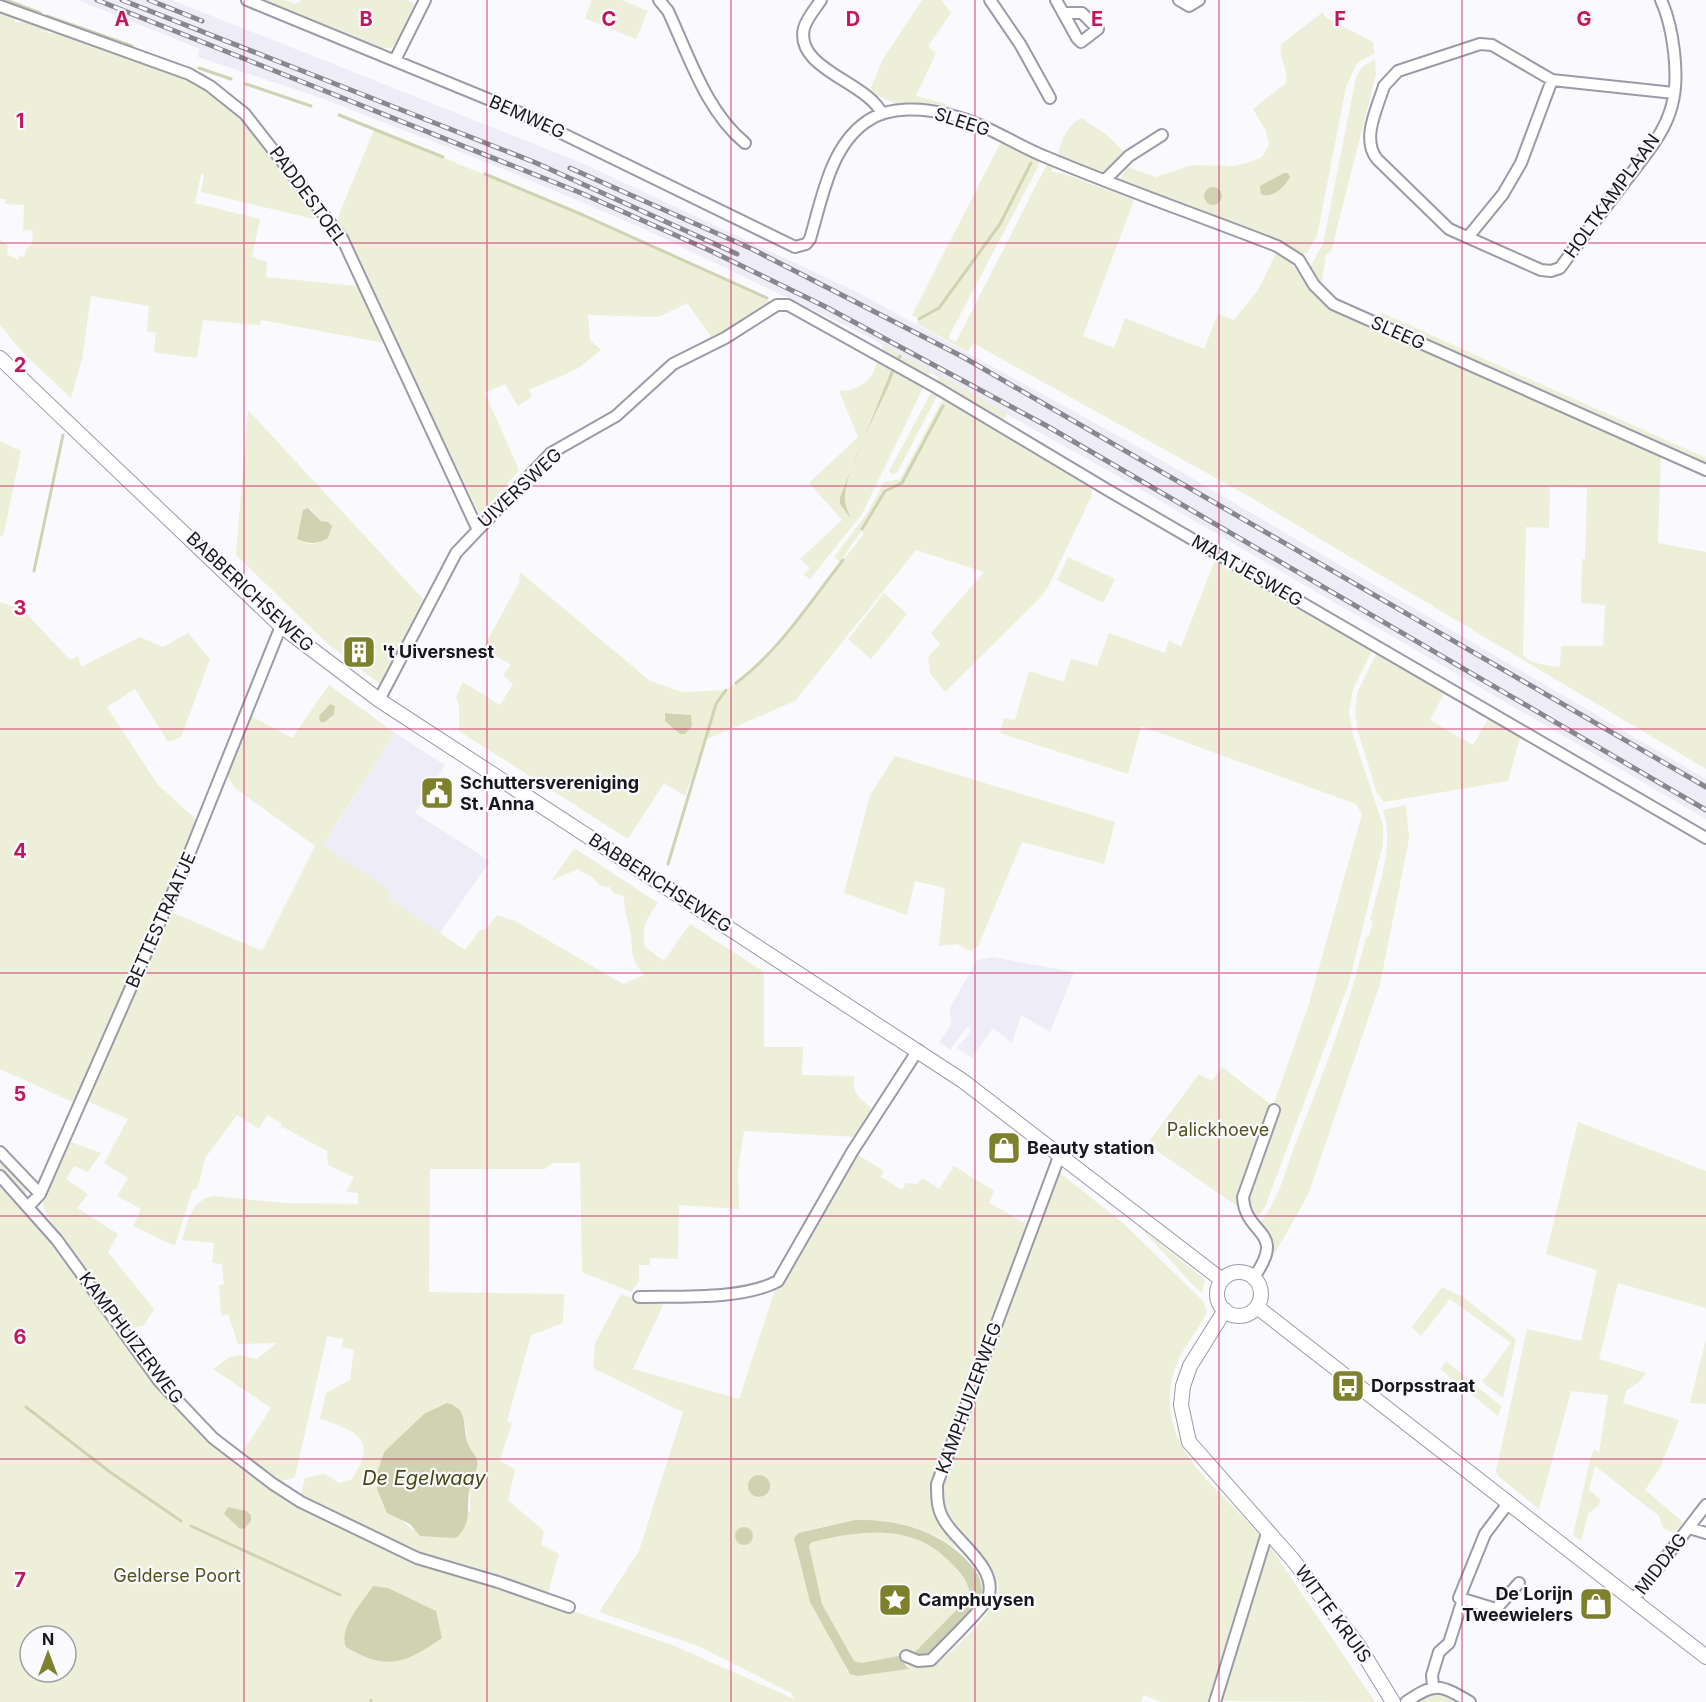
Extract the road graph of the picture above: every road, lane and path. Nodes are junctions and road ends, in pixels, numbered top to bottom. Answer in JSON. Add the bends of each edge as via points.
{"nodes":[{"id":1,"x":247,"y":0,"type":"edge"},
{"id":2,"x":425,"y":0,"type":"edge"},
{"id":3,"x":659,"y":0,"type":"edge"},
{"id":4,"x":821,"y":0,"type":"edge"},
{"id":5,"x":990,"y":0,"type":"edge"},
{"id":6,"x":1056,"y":0,"type":"edge"},
{"id":7,"x":1179,"y":0,"type":"edge"},
{"id":8,"x":1199,"y":0,"type":"edge"},
{"id":9,"x":1661,"y":0,"type":"edge"},
{"id":10,"x":0,"y":6,"type":"edge"},
{"id":11,"x":1063,"y":13,"type":"dead end"},
{"id":12,"x":395,"y":60,"type":"junction"},
{"id":13,"x":1552,"y":80,"type":"junction"},
{"id":14,"x":1674,"y":93,"type":"junction"},
{"id":15,"x":1050,"y":98,"type":"dead end"},
{"id":16,"x":882,"y":114,"type":"junction"},
{"id":17,"x":1162,"y":135,"type":"dead end"},
{"id":18,"x":745,"y":142,"type":"dead end"},
{"id":19,"x":1106,"y":179,"type":"junction"},
{"id":20,"x":1468,"y":237,"type":"junction"},
{"id":21,"x":801,"y":247,"type":"joint"},
{"id":22,"x":788,"y":305,"type":"joint"},
{"id":23,"x":0,"y":358,"type":"edge"},
{"id":24,"x":1706,"y":470,"type":"edge"},
{"id":25,"x":477,"y":528,"type":"junction"},
{"id":26,"x":281,"y":626,"type":"junction"},
{"id":27,"x":379,"y":700,"type":"junction"},
{"id":28,"x":1706,"y":838,"type":"edge"},
{"id":29,"x":918,"y":1050,"type":"junction"},
{"id":30,"x":1274,"y":1110,"type":"dead end"},
{"id":31,"x":0,"y":1152,"type":"edge"},
{"id":32,"x":1060,"y":1154,"type":"junction"},
{"id":33,"x":0,"y":1176,"type":"edge"},
{"id":34,"x":40,"y":1194,"type":"junction"},
{"id":35,"x":28,"y":1207,"type":"junction"},
{"id":36,"x":1254,"y":1277,"type":"junction"},
{"id":37,"x":1222,"y":1280,"type":"junction"},
{"id":38,"x":639,"y":1297,"type":"dead end"},
{"id":39,"x":1257,"y":1307,"type":"junction"},
{"id":40,"x":1225,"y":1310,"type":"junction"},
{"id":41,"x":1509,"y":1502,"type":"junction"},
{"id":42,"x":1706,"y":1505,"type":"edge"},
{"id":43,"x":1689,"y":1528,"type":"junction"},
{"id":44,"x":1268,"y":1530,"type":"junction"},
{"id":45,"x":1706,"y":1533,"type":"edge"},
{"id":46,"x":1519,"y":1583,"type":"dead end"},
{"id":47,"x":1463,"y":1599,"type":"junction"},
{"id":48,"x":1633,"y":1600,"type":"junction"},
{"id":49,"x":568,"y":1607,"type":"dead end"},
{"id":50,"x":906,"y":1656,"type":"dead end"},
{"id":51,"x":1706,"y":1657,"type":"edge"},
{"id":52,"x":1433,"y":1686,"type":"junction"},
{"id":53,"x":1215,"y":1702,"type":"edge"},
{"id":54,"x":1393,"y":1702,"type":"edge"},
{"id":55,"x":1406,"y":1702,"type":"edge"},
{"id":56,"x":1470,"y":1702,"type":"edge"}],
"edges":[{"from":1,"to":12,"type":"street","name":"BEMWEG"},
{"from":2,"to":12,"type":"street"},
{"from":3,"to":18,"type":"street","via":[[668,11],[716,112],[729,130]]},
{"from":4,"to":16,"type":"street","via":[[804,27],[807,50],[823,67],[873,99]]},
{"from":5,"to":15,"type":"street"},
{"from":6,"to":11,"type":"street"},
{"from":7,"to":8,"type":"street","via":[[1189,6]]},
{"from":9,"to":14,"type":"street","via":[[1669,16]]},
{"from":10,"to":25,"type":"street","name":"PADDESTOEL","via":[[189,74],[244,114],[342,238]]},
{"from":12,"to":21,"type":"street","name":"BEMWEG","via":[[512,109]]},
{"from":13,"to":14,"type":"street","name":"HOLTKAMPLAAN"},
{"from":13,"to":20,"type":"street","via":[[1521,163],[1503,194]]},
{"from":13,"to":20,"type":"street","name":"HOLTKAMPLAAN","via":[[1492,45],[1480,44],[1398,71],[1384,86],[1371,131],[1372,152],[1449,229]]},
{"from":14,"to":20,"type":"street","name":"HOLTKAMPLAAN","via":[[1666,121],[1650,148],[1560,268],[1541,270]]},
{"from":16,"to":19,"type":"street","name":"SLEEG","via":[[901,110],[949,114]]},
{"from":16,"to":21,"type":"street","name":"SLEEG","via":[[867,121],[844,146],[834,163],[810,239]]},
{"from":17,"to":19,"type":"street","via":[[1129,156]]},
{"from":19,"to":24,"type":"street","name":"SLEEG","via":[[1277,246],[1299,260],[1314,285],[1333,304]]},
{"from":22,"to":25,"type":"street","name":"UIVERSWEG","via":[[777,305],[725,338],[673,364],[616,416],[551,453]]},
{"from":22,"to":28,"type":"street","name":"MAATJESWEG","via":[[924,380]]},
{"from":23,"to":26,"type":"main road","name":"BABBERICHSEWEG"},
{"from":25,"to":27,"type":"street","name":"UIVERSWEG","via":[[456,552]]},
{"from":26,"to":27,"type":"main road","name":"BABBERICHSEWEG"},
{"from":26,"to":34,"type":"street","name":"BETTESTRAATJE","via":[[184,867]]},
{"from":27,"to":29,"type":"main road","name":"BABBERICHSEWEG"},
{"from":29,"to":32,"type":"main road","name":"BABBERICHSEWEG"},
{"from":29,"to":38,"type":"street","via":[[852,1152],[778,1281],[734,1292]]},
{"from":30,"to":36,"type":"street","via":[[1243,1197],[1244,1208],[1268,1248],[1265,1262]]},
{"from":31,"to":34,"type":"street"},
{"from":32,"to":37,"type":"main road","name":"BABBERICHSEWEG"},
{"from":32,"to":50,"type":"street","name":"KAMPHUIZERWEG","via":[[937,1484],[937,1502],[944,1521],[981,1566],[989,1582],[988,1599],[931,1660],[918,1662]]},
{"from":33,"to":35,"type":"street","name":"KAMPHUIZERWEG"},
{"from":34,"to":35,"type":"street","name":"BETTESTRAATJE"},
{"from":35,"to":49,"type":"street","name":"KAMPHUIZERWEG","via":[[57,1240],[159,1381],[213,1438],[273,1484],[301,1502],[417,1558]]},
{"from":36,"to":37,"type":"main road","via":[[1238,1272]]},
{"from":36,"to":39,"type":"main road","via":[[1261,1291]]},
{"from":37,"to":40,"type":"main road","via":[[1218,1296]]},
{"from":39,"to":40,"type":"main road","via":[[1242,1315]]},
{"from":39,"to":41,"type":"main road"},
{"from":40,"to":44,"type":"main road","name":"WITTE KRUIS","via":[[1190,1366],[1181,1405],[1184,1425],[1198,1456]]},
{"from":41,"to":47,"type":"street","via":[[1485,1534],[1459,1598]]},
{"from":41,"to":48,"type":"main road"},
{"from":42,"to":43,"type":"street","name":"MIDDAG"},
{"from":43,"to":45,"type":"street","name":"MIDDAG"},
{"from":43,"to":48,"type":"street","name":"MIDDAG"},
{"from":44,"to":53,"type":"street"},
{"from":44,"to":54,"type":"main road","name":"WITTE KRUIS","via":[[1358,1645]]},
{"from":46,"to":47,"type":"street","via":[[1496,1609]]},
{"from":47,"to":52,"type":"street","via":[[1449,1643],[1439,1652]]},
{"from":48,"to":51,"type":"main road"},
{"from":52,"to":55,"type":"street"},
{"from":52,"to":56,"type":"street","via":[[1444,1687]]}]}
